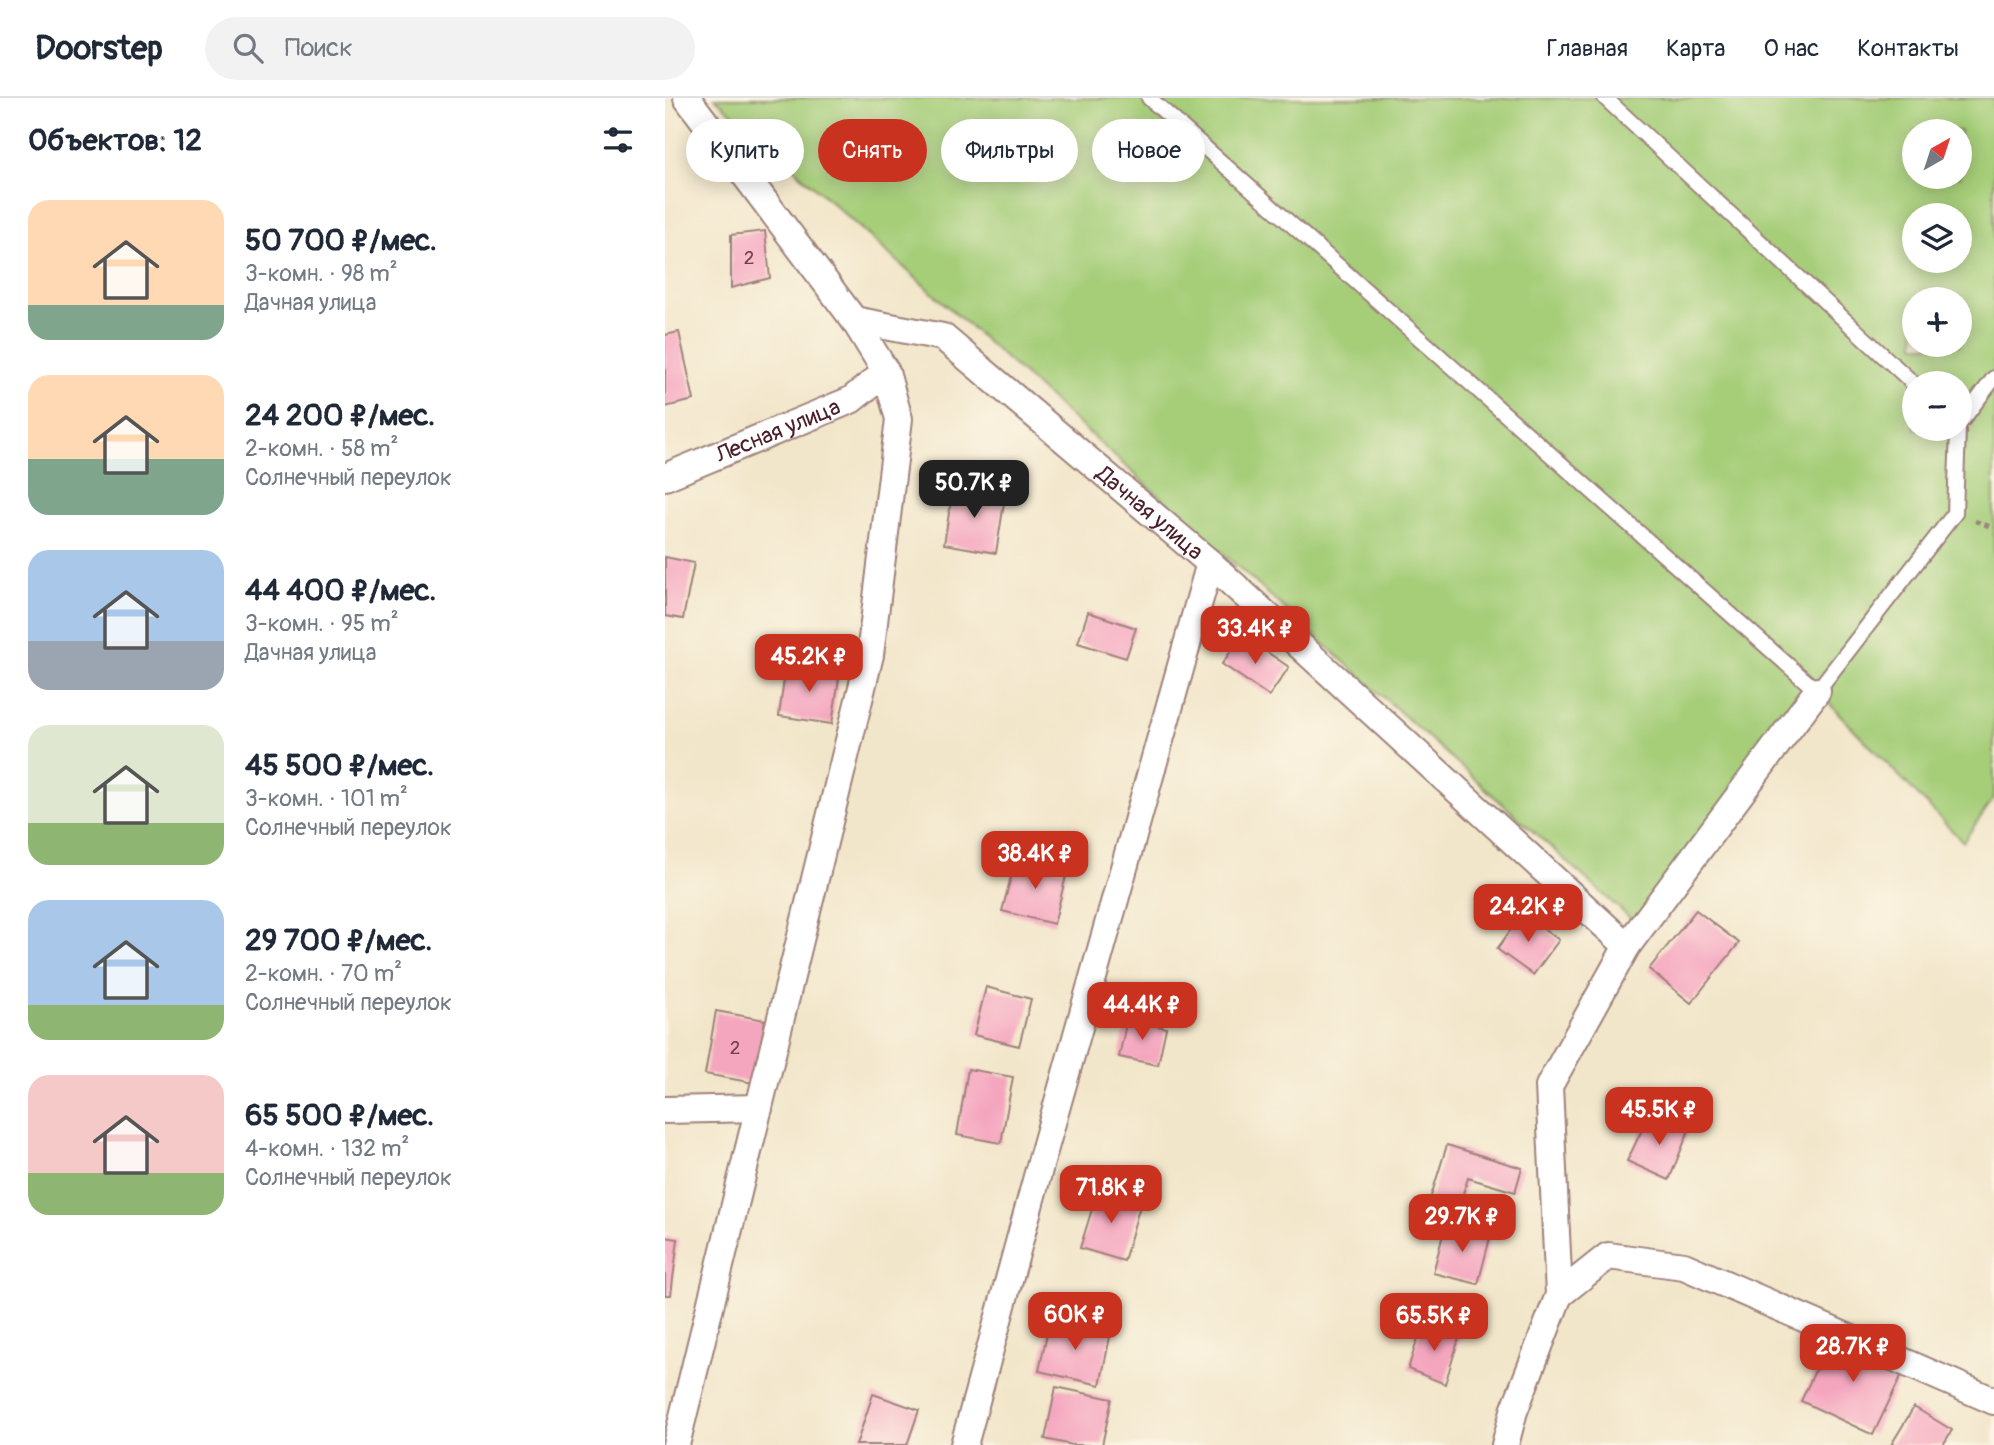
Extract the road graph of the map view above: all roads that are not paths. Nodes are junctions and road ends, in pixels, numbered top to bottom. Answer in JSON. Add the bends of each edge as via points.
{"nodes":[{"id":1,"x":687,"y":98,"type":"edge"},
{"id":2,"x":1149,"y":98,"type":"edge"},
{"id":3,"x":1605,"y":98,"type":"edge"},
{"id":4,"x":854,"y":320,"type":"junction"},
{"id":5,"x":886,"y":372,"type":"junction"},
{"id":6,"x":1902,"y":373,"type":"edge"},
{"id":7,"x":1994,"y":377,"type":"edge"},
{"id":8,"x":1972,"y":407,"type":"edge"},
{"id":9,"x":1958,"y":441,"type":"edge"},
{"id":10,"x":665,"y":477,"type":"edge"},
{"id":11,"x":1210,"y":563,"type":"junction"},
{"id":12,"x":1817,"y":691,"type":"junction"},
{"id":13,"x":1634,"y":937,"type":"junction"},
{"id":14,"x":759,"y":1108,"type":"junction"},
{"id":15,"x":665,"y":1110,"type":"edge"},
{"id":16,"x":1559,"y":1295,"type":"junction"},
{"id":17,"x":1994,"y":1401,"type":"edge"},
{"id":18,"x":676,"y":1445,"type":"edge"},
{"id":19,"x":964,"y":1445,"type":"edge"},
{"id":20,"x":1505,"y":1445,"type":"edge"}],
"edges":[{"from":1,"to":4,"type":"street"},
{"from":2,"to":12,"type":"lane"},
{"from":3,"to":6,"type":"lane"},
{"from":4,"to":5,"type":"street"},
{"from":4,"to":11,"type":"street","name":"Дачная улица","via":[[943,337]]},
{"from":5,"to":10,"type":"street","name":"Лесная улица","via":[[851,400]]},
{"from":5,"to":14,"type":"street","via":[[899,419],[870,655]]},
{"from":7,"to":8,"type":"lane"},
{"from":9,"to":12,"type":"lane","via":[[1955,513]]},
{"from":11,"to":13,"type":"street"},
{"from":11,"to":19,"type":"street","name":"Дачная улица"},
{"from":12,"to":13,"type":"street"},
{"from":13,"to":16,"type":"street","via":[[1549,1086]]},
{"from":14,"to":15,"type":"street"},
{"from":14,"to":18,"type":"street"},
{"from":16,"to":17,"type":"street","via":[[1608,1256],[1684,1266]]},
{"from":16,"to":20,"type":"street"}]}
